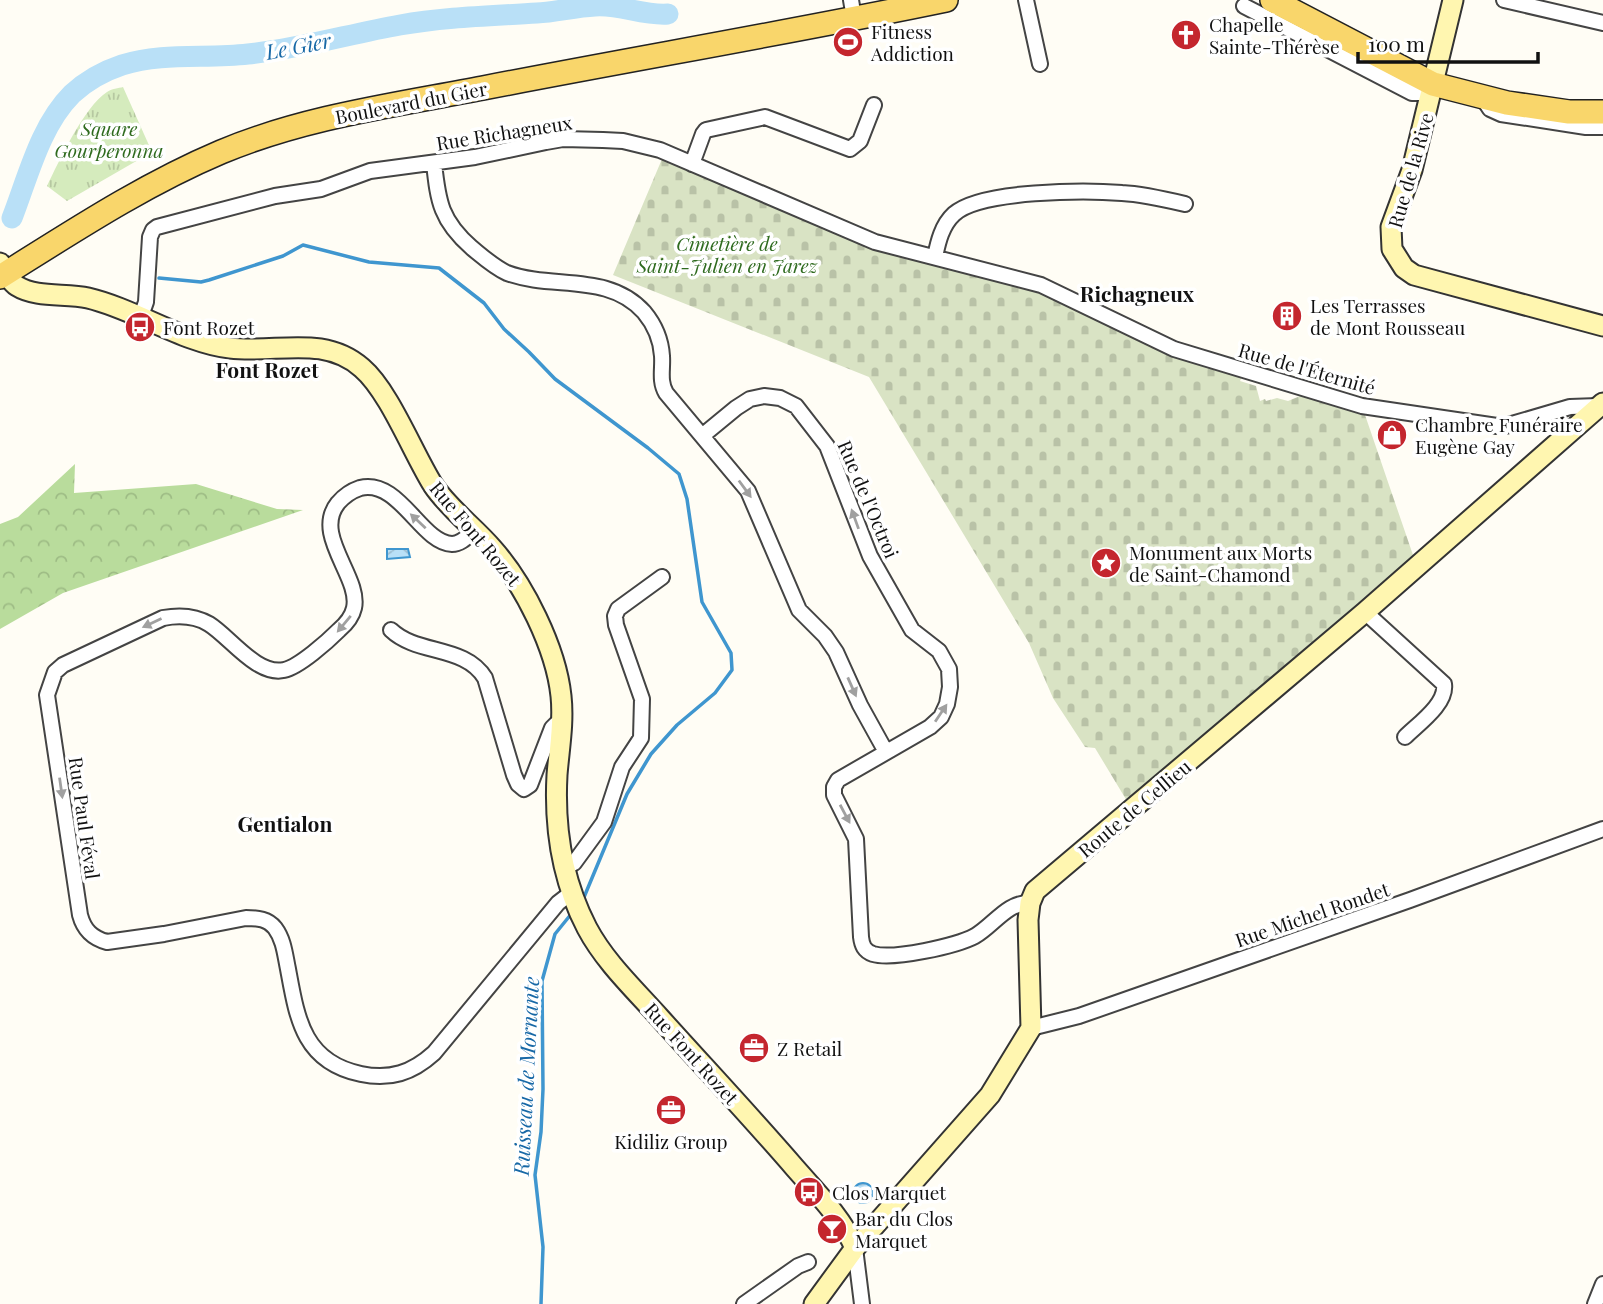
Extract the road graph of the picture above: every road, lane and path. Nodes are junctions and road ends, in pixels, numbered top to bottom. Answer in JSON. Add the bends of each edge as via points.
{"nodes":[{"id":1,"x":880,"y":0,"type":"edge"},
{"id":2,"x":946,"y":0,"type":"edge"},
{"id":3,"x":1026,"y":0,"type":"edge"},
{"id":4,"x":1272,"y":0,"type":"edge"},
{"id":5,"x":1299,"y":0,"type":"edge"},
{"id":6,"x":1453,"y":0,"type":"edge"},
{"id":7,"x":1504,"y":0,"type":"edge"},
{"id":8,"x":1244,"y":6,"type":"dead end"},
{"id":9,"x":852,"y":8,"type":"edge"},
{"id":10,"x":1603,"y":23,"type":"edge"},
{"id":11,"x":1040,"y":64,"type":"dead end"},
{"id":12,"x":1434,"y":83,"type":"junction"},
{"id":13,"x":874,"y":105,"type":"dead end"},
{"id":14,"x":1598,"y":117,"type":"edge"},
{"id":15,"x":434,"y":163,"type":"junction"},
{"id":16,"x":692,"y":164,"type":"junction"},
{"id":17,"x":1185,"y":204,"type":"dead end"},
{"id":18,"x":935,"y":257,"type":"junction"},
{"id":19,"x":2,"y":268,"type":"edge"},
{"id":20,"x":141,"y":317,"type":"junction"},
{"id":21,"x":1603,"y":326,"type":"edge"},
{"id":22,"x":1133,"y":330,"type":"joint"},
{"id":23,"x":1600,"y":404,"type":"edge"},
{"id":24,"x":702,"y":436,"type":"junction"},
{"id":25,"x":474,"y":531,"type":"junction"},
{"id":26,"x":663,"y":577,"type":"dead end"},
{"id":27,"x":1365,"y":611,"type":"junction"},
{"id":28,"x":391,"y":630,"type":"dead end"},
{"id":29,"x":562,"y":723,"type":"junction"},
{"id":30,"x":1405,"y":737,"type":"dead end"},
{"id":31,"x":886,"y":752,"type":"junction"},
{"id":32,"x":1603,"y":829,"type":"edge"},
{"id":33,"x":564,"y":868,"type":"junction"},
{"id":34,"x":576,"y":903,"type":"junction"},
{"id":35,"x":1030,"y":903,"type":"junction"},
{"id":36,"x":1031,"y":1028,"type":"junction"},
{"id":37,"x":855,"y":1248,"type":"junction"},
{"id":38,"x":808,"y":1262,"type":"dead end"},
{"id":39,"x":1603,"y":1284,"type":"edge"},
{"id":40,"x":744,"y":1304,"type":"edge"},
{"id":41,"x":814,"y":1304,"type":"edge"},
{"id":42,"x":862,"y":1304,"type":"edge"},
{"id":43,"x":1595,"y":1304,"type":"edge"}],
"edges":[{"from":1,"to":9,"type":"main road"},
{"from":2,"to":9,"type":"main road"},
{"from":3,"to":11,"type":"street"},
{"from":4,"to":12,"type":"main road"},
{"from":5,"to":12,"type":"main road"},
{"from":6,"to":12,"type":"main road","name":"Rue de la Rive"},
{"from":7,"to":10,"type":"street"},
{"from":8,"to":12,"type":"street","via":[[1412,93]]},
{"from":9,"to":19,"type":"main road","name":"Boulevard du Gier","via":[[299,114],[221,140],[156,169]]},
{"from":12,"to":14,"type":"main road","via":[[1484,98]]},
{"from":12,"to":14,"type":"main road","via":[[1571,103]]},
{"from":12,"to":21,"type":"main road","name":"Rue de la Rive","via":[[1408,184],[1391,227],[1396,259],[1427,279]]},
{"from":13,"to":16,"type":"street","via":[[860,141],[850,149],[761,117],[706,130]]},
{"from":15,"to":16,"type":"street","name":"Rue Richagneux","via":[[563,139],[642,145]]},
{"from":15,"to":20,"type":"street","name":"Rue Richagneux","via":[[358,174],[321,189],[157,227],[150,237],[146,305]]},
{"from":15,"to":24,"type":"street","via":[[438,200],[446,219],[488,261],[520,276],[608,288],[644,313],[659,340],[662,386]]},
{"from":16,"to":18,"type":"street","name":"Rue Richagneux","via":[[874,242]]},
{"from":17,"to":18,"type":"street","via":[[1086,191],[987,200],[953,214],[944,226]]},
{"from":18,"to":22,"type":"street","name":"Rue Richagneux","via":[[1041,285]]},
{"from":19,"to":20,"type":"main road","name":"Rue Font Rozet","via":[[25,289],[87,298]]},
{"from":20,"to":25,"type":"main road","name":"Rue Font Rozet","via":[[219,346],[310,347],[356,363],[373,379],[437,490]]},
{"from":22,"to":23,"type":"street","name":"Rue de l'Éternité","via":[[1174,349],[1362,406],[1505,426],[1570,407]]},
{"from":23,"to":27,"type":"main road","name":"Route de Cellieu"},
{"from":24,"to":31,"type":"street","one_way":true,"via":[[748,491],[799,610],[836,652]]},
{"from":31,"to":24,"type":"street","name":"Rue de l'Octroi","one_way":true,"via":[[941,717],[950,687],[949,670],[939,651],[912,630],[870,556],[827,446],[796,406],[764,396],[736,408]]},
{"from":25,"to":29,"type":"main road","name":"Rue Font Rozet","via":[[498,554],[527,597],[557,673]]},
{"from":25,"to":34,"type":"street","name":"Rue Paul Féval","one_way":true,"via":[[452,544],[439,540],[390,494],[363,487],[335,506],[331,516],[330,527],[353,595],[351,617],[296,665],[267,669],[209,624],[179,615],[163,618],[55,672],[47,695],[83,926],[98,940],[118,942],[246,918],[269,922],[284,948],[304,1036],[337,1066],[373,1077],[398,1074],[422,1064],[558,903]]},
{"from":26,"to":33,"type":"street","via":[[618,609],[615,616],[642,699],[641,738],[622,767],[604,822],[574,863]]},
{"from":27,"to":30,"type":"street","via":[[1444,684],[1441,700]]},
{"from":27,"to":35,"type":"main road","name":"Route de Cellieu","via":[[1035,891]]},
{"from":28,"to":29,"type":"street","via":[[480,669],[514,775],[524,789],[530,785],[552,728]]},
{"from":29,"to":33,"type":"main road","name":"Rue Font Rozet","via":[[556,803]]},
{"from":31,"to":35,"type":"street","one_way":true,"via":[[838,780],[834,787],[856,839],[862,943],[870,953],[925,950],[964,940],[1014,905]]},
{"from":32,"to":36,"type":"street","name":"Rue Michel Rondet","via":[[1079,1016]]},
{"from":33,"to":34,"type":"main road","name":"Rue Font Rozet"},
{"from":34,"to":37,"type":"main road","name":"Rue Font Rozet","via":[[590,934],[613,965],[814,1190]]},
{"from":35,"to":36,"type":"main road"},
{"from":36,"to":37,"type":"main road","via":[[990,1096]]},
{"from":37,"to":41,"type":"main road"},
{"from":37,"to":42,"type":"street"},
{"from":38,"to":40,"type":"street"},
{"from":39,"to":43,"type":"street"}]}
